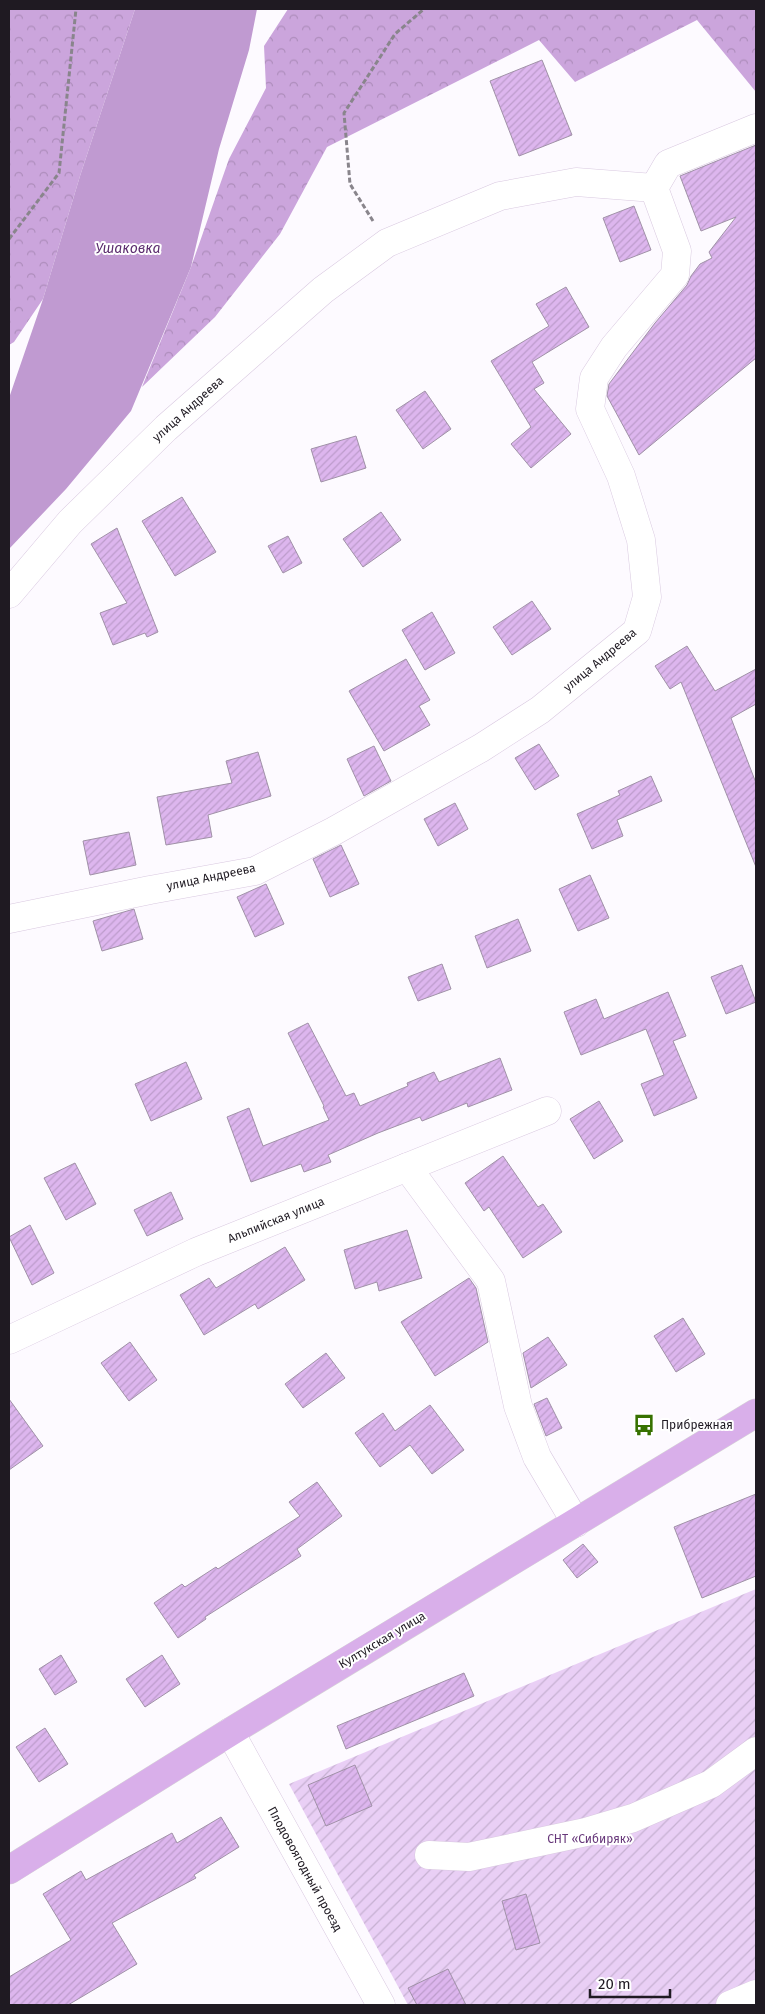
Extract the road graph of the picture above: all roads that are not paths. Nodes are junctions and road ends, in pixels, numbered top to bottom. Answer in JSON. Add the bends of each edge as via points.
{"nodes":[{"id":1,"x":756,"y":128,"type":"edge"},
{"id":2,"x":654,"y":188,"type":"junction"},
{"id":3,"x":9,"y":594,"type":"edge"},
{"id":4,"x":9,"y":919,"type":"edge"},
{"id":5,"x":547,"y":1111,"type":"dead end"},
{"id":6,"x":407,"y":1167,"type":"junction"},
{"id":7,"x":9,"y":1340,"type":"edge"},
{"id":8,"x":756,"y":1414,"type":"edge"},
{"id":9,"x":576,"y":1523,"type":"junction"},
{"id":10,"x":230,"y":1732,"type":"junction"},
{"id":11,"x":756,"y":1751,"type":"edge"},
{"id":12,"x":429,"y":1854,"type":"dead end"},
{"id":13,"x":9,"y":1870,"type":"edge"},
{"id":14,"x":756,"y":1994,"type":"edge"},
{"id":15,"x":381,"y":2005,"type":"edge"},
{"id":16,"x":730,"y":2005,"type":"edge"}],
"edges":[{"from":1,"to":2,"type":"street","via":[[668,164]]},
{"from":2,"to":3,"type":"street","name":"улица Андреева","via":[[576,182],[500,196],[387,243],[323,290],[166,428],[70,522]]},
{"from":2,"to":4,"type":"street","name":"улица Андреева","via":[[677,251],[675,276],[614,347],[594,378],[590,409],[621,476],[641,540],[647,597],[638,631],[540,710],[481,748],[254,871]]},
{"from":5,"to":6,"type":"street","name":"Альпийская улица"},
{"from":6,"to":7,"type":"street","name":"Альпийская улица","via":[[196,1252]]},
{"from":6,"to":9,"type":"street","via":[[491,1281],[518,1406],[538,1456]]},
{"from":8,"to":9,"type":"main road","name":"Култукская улица"},
{"from":9,"to":10,"type":"main road","name":"Култукская улица"},
{"from":10,"to":13,"type":"main road","name":"Култукская улица"},
{"from":10,"to":15,"type":"street","name":"Плодовоягодный проезд"},
{"from":11,"to":12,"type":"street","via":[[712,1784],[633,1818],[586,1832],[469,1857]]},
{"from":14,"to":16,"type":"street"}]}
